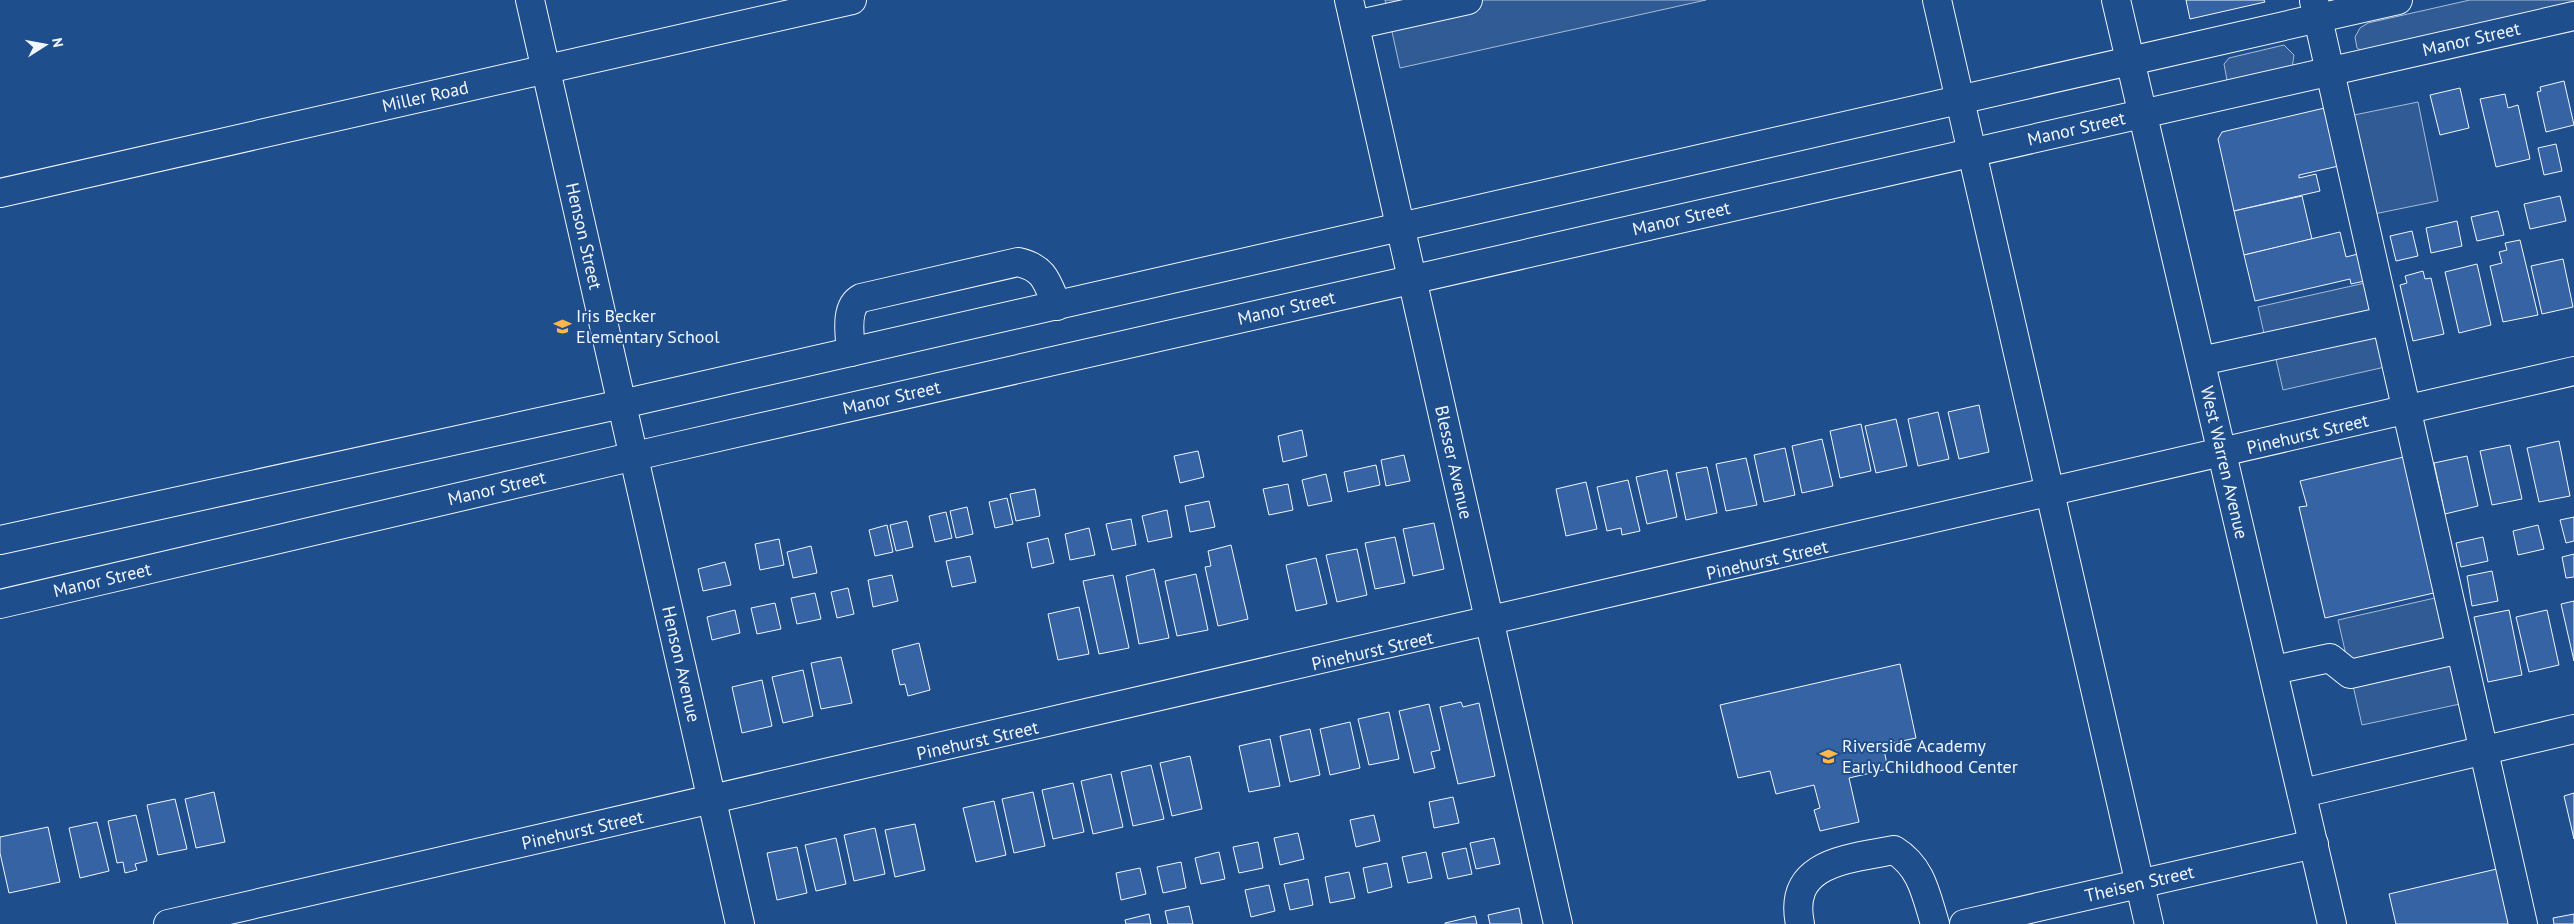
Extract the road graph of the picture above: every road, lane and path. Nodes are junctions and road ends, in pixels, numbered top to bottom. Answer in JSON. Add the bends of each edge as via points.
{"nodes":[{"id":1,"x":530,"y":0,"type":"edge"},
{"id":2,"x":852,"y":0,"type":"edge"},
{"id":3,"x":1468,"y":0,"type":"edge"},
{"id":4,"x":1938,"y":0,"type":"edge"},
{"id":5,"x":2116,"y":0,"type":"edge"},
{"id":6,"x":2398,"y":0,"type":"edge"},
{"id":7,"x":2316,"y":9,"type":"edge"},
{"id":8,"x":1352,"y":13,"type":"edge"},
{"id":9,"x":2574,"y":16,"type":"edge"},
{"id":10,"x":2129,"y":61,"type":"junction"},
{"id":11,"x":546,"y":69,"type":"junction"},
{"id":12,"x":2330,"y":71,"type":"junction"},
{"id":13,"x":1960,"y":100,"type":"junction"},
{"id":14,"x":2142,"y":114,"type":"junction"},
{"id":15,"x":1972,"y":153,"type":"junction"},
{"id":16,"x":0,"y":193,"type":"edge"},
{"id":17,"x":1401,"y":228,"type":"junction"},
{"id":18,"x":1412,"y":280,"type":"junction"},
{"id":19,"x":1057,"y":306,"type":"junction"},
{"id":20,"x":2386,"y":321,"type":"junction"},
{"id":21,"x":851,"y":352,"type":"junction"},
{"id":22,"x":2200,"y":361,"type":"junction"},
{"id":23,"x":2574,"y":371,"type":"edge"},
{"id":24,"x":622,"y":404,"type":"junction"},
{"id":25,"x":2407,"y":411,"type":"junction"},
{"id":26,"x":2223,"y":455,"type":"junction"},
{"id":27,"x":634,"y":456,"type":"junction"},
{"id":28,"x":2052,"y":495,"type":"junction"},
{"id":29,"x":0,"y":540,"type":"edge"},
{"id":30,"x":0,"y":604,"type":"edge"},
{"id":31,"x":1490,"y":624,"type":"junction"},
{"id":32,"x":2460,"y":649,"type":"junction"},
{"id":33,"x":2274,"y":670,"type":"junction"},
{"id":34,"x":2574,"y":729,"type":"edge"},
{"id":35,"x":2484,"y":750,"type":"junction"},
{"id":36,"x":2303,"y":794,"type":"junction"},
{"id":37,"x":713,"y":801,"type":"junction"},
{"id":38,"x":2314,"y":844,"type":"junction"},
{"id":39,"x":2140,"y":884,"type":"junction"},
{"id":40,"x":168,"y":924,"type":"edge"},
{"id":41,"x":740,"y":924,"type":"edge"},
{"id":42,"x":1558,"y":924,"type":"edge"},
{"id":43,"x":1800,"y":924,"type":"edge"},
{"id":44,"x":1935,"y":924,"type":"edge"},
{"id":45,"x":1964,"y":924,"type":"edge"},
{"id":46,"x":2149,"y":924,"type":"edge"},
{"id":47,"x":2332,"y":924,"type":"edge"},
{"id":48,"x":2523,"y":924,"type":"edge"}],
"edges":[{"from":1,"to":11,"type":"street"},
{"from":2,"to":11,"type":"street","name":"Miller Road"},
{"from":3,"to":8,"type":"street"},
{"from":4,"to":13,"type":"street"},
{"from":5,"to":10,"type":"street","name":"West Warren Avenue"},
{"from":6,"to":7,"type":"street"},
{"from":7,"to":10,"type":"street"},
{"from":7,"to":12,"type":"street"},
{"from":8,"to":17,"type":"street","name":"Blesser Avenue"},
{"from":9,"to":12,"type":"street","name":"Manor Street"},
{"from":10,"to":13,"type":"street"},
{"from":10,"to":14,"type":"street","name":"West Warren Avenue"},
{"from":11,"to":16,"type":"street","name":"Miller Road"},
{"from":11,"to":24,"type":"street","name":"Henson Street"},
{"from":12,"to":14,"type":"street","name":"Manor Street"},
{"from":12,"to":20,"type":"street"},
{"from":13,"to":15,"type":"street"},
{"from":13,"to":17,"type":"street"},
{"from":14,"to":15,"type":"street","name":"Manor Street"},
{"from":14,"to":22,"type":"street","name":"West Warren Avenue"},
{"from":15,"to":18,"type":"street","name":"Manor Street"},
{"from":15,"to":28,"type":"street"},
{"from":17,"to":18,"type":"street","name":"Blesser Avenue"},
{"from":17,"to":19,"type":"street"},
{"from":18,"to":27,"type":"street","name":"Manor Street"},
{"from":18,"to":31,"type":"street","name":"Blesser Avenue"},
{"from":19,"to":21,"type":"street"},
{"from":19,"to":21,"type":"street","via":[[1042,273],[1031,265],[1018,262],[861,298],[854,302],[850,312]]},
{"from":20,"to":22,"type":"street"},
{"from":20,"to":25,"type":"street"},
{"from":21,"to":24,"type":"street"},
{"from":22,"to":26,"type":"street","name":"West Warren Avenue"},
{"from":23,"to":25,"type":"street","name":"Pinehurst Street"},
{"from":24,"to":27,"type":"street","name":"Henson Avenue"},
{"from":24,"to":29,"type":"street"},
{"from":25,"to":26,"type":"street","name":"Pinehurst Street"},
{"from":25,"to":32,"type":"street"},
{"from":26,"to":28,"type":"street","name":"Pinehurst Street"},
{"from":26,"to":33,"type":"street","name":"West Warren Avenue"},
{"from":27,"to":30,"type":"street","name":"Manor Street"},
{"from":27,"to":37,"type":"street","name":"Henson Avenue"},
{"from":28,"to":31,"type":"street","name":"Pinehurst Street"},
{"from":28,"to":39,"type":"street"},
{"from":31,"to":37,"type":"street","name":"Pinehurst Street"},
{"from":31,"to":42,"type":"street","name":"Blesser Avenue"},
{"from":32,"to":33,"type":"street","via":[[2350,674],[2330,658]]},
{"from":32,"to":35,"type":"street"},
{"from":33,"to":36,"type":"street","name":"West Warren Avenue"},
{"from":34,"to":35,"type":"street"},
{"from":35,"to":36,"type":"street"},
{"from":35,"to":48,"type":"street"},
{"from":36,"to":38,"type":"street","name":"West Warren Avenue"},
{"from":37,"to":40,"type":"street","name":"Pinehurst Street"},
{"from":37,"to":41,"type":"street","name":"Henson Avenue"},
{"from":38,"to":39,"type":"street","name":"Theisen Street"},
{"from":38,"to":47,"type":"street","name":"West Warren Avenue"},
{"from":39,"to":45,"type":"street","name":"Theisen Street"},
{"from":39,"to":46,"type":"street"},
{"from":43,"to":44,"type":"street","via":[[1800,896],[1807,878],[1830,863],[1894,850],[1907,858],[1922,880]]}]}
